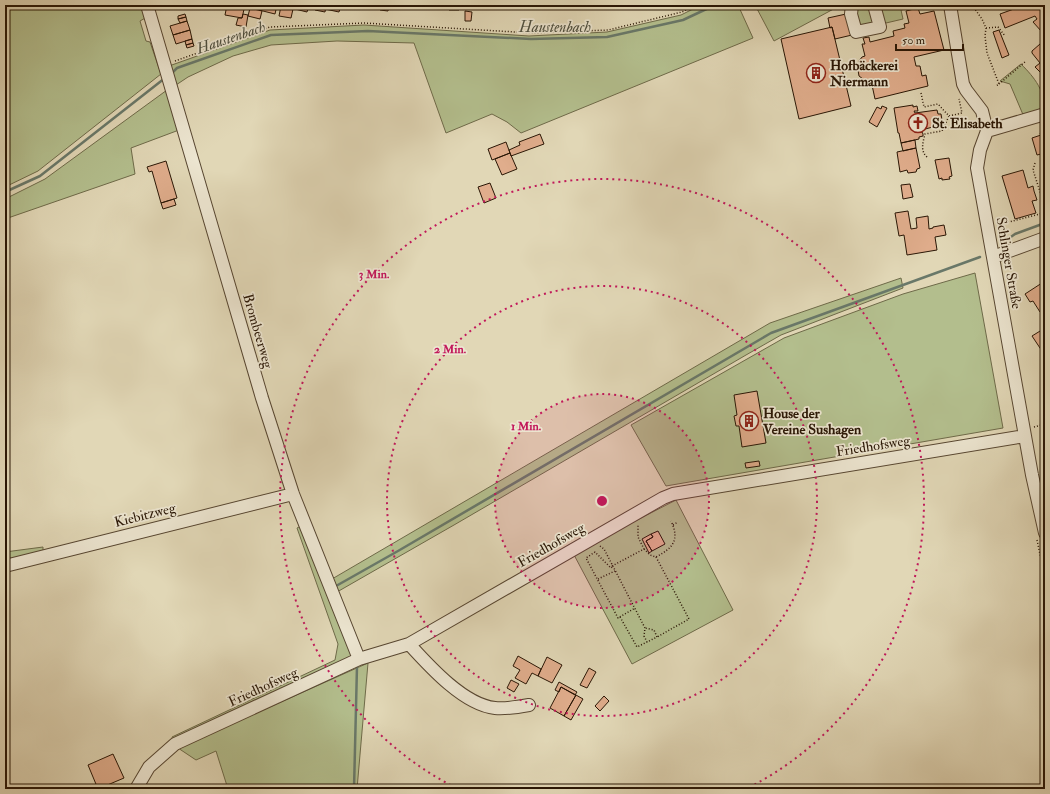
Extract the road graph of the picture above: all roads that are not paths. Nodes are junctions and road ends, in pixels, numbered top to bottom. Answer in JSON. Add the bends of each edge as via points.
{"nodes":[{"id":1,"x":147,"y":5,"type":"edge"},
{"id":2,"x":852,"y":5,"type":"edge"},
{"id":3,"x":874,"y":5,"type":"edge"},
{"id":4,"x":950,"y":5,"type":"edge"},
{"id":5,"x":1045,"y":114,"type":"edge"},
{"id":6,"x":987,"y":131,"type":"junction"},
{"id":7,"x":1045,"y":238,"type":"edge"},
{"id":8,"x":993,"y":257,"type":"junction"},
{"id":9,"x":1025,"y":436,"type":"junction"},
{"id":10,"x":293,"y":494,"type":"junction"},
{"id":11,"x":1045,"y":533,"type":"edge"},
{"id":12,"x":5,"y":566,"type":"edge"},
{"id":13,"x":409,"y":644,"type":"junction"},
{"id":14,"x":359,"y":659,"type":"junction"},
{"id":15,"x":529,"y":706,"type":"dead end"},
{"id":16,"x":136,"y":789,"type":"edge"}],
"edges":[{"from":1,"to":10,"type":"street","name":"Brombeerweg","via":[[262,398]]},
{"from":2,"to":3,"type":"street","via":[[851,14],[856,32],[880,27]]},
{"from":4,"to":6,"type":"street","via":[[963,84],[982,111]]},
{"from":5,"to":6,"type":"street"},
{"from":6,"to":8,"type":"street","name":"Schlinger Straße","via":[[977,168]]},
{"from":7,"to":8,"type":"street"},
{"from":8,"to":9,"type":"street","name":"Schlinger Straße"},
{"from":9,"to":11,"type":"street","name":"Schlinger Straße"},
{"from":9,"to":13,"type":"street","name":"Friedhofsweg","via":[[673,494]]},
{"from":10,"to":12,"type":"street","name":"Kiebitzweg"},
{"from":10,"to":14,"type":"street","name":"Brombeerweg"},
{"from":13,"to":14,"type":"street","name":"Friedhofsweg"},
{"from":13,"to":15,"type":"street","via":[[445,682],[475,702],[494,708]]},
{"from":14,"to":16,"type":"street","name":"Friedhofsweg","via":[[175,744],[149,767]]}]}
